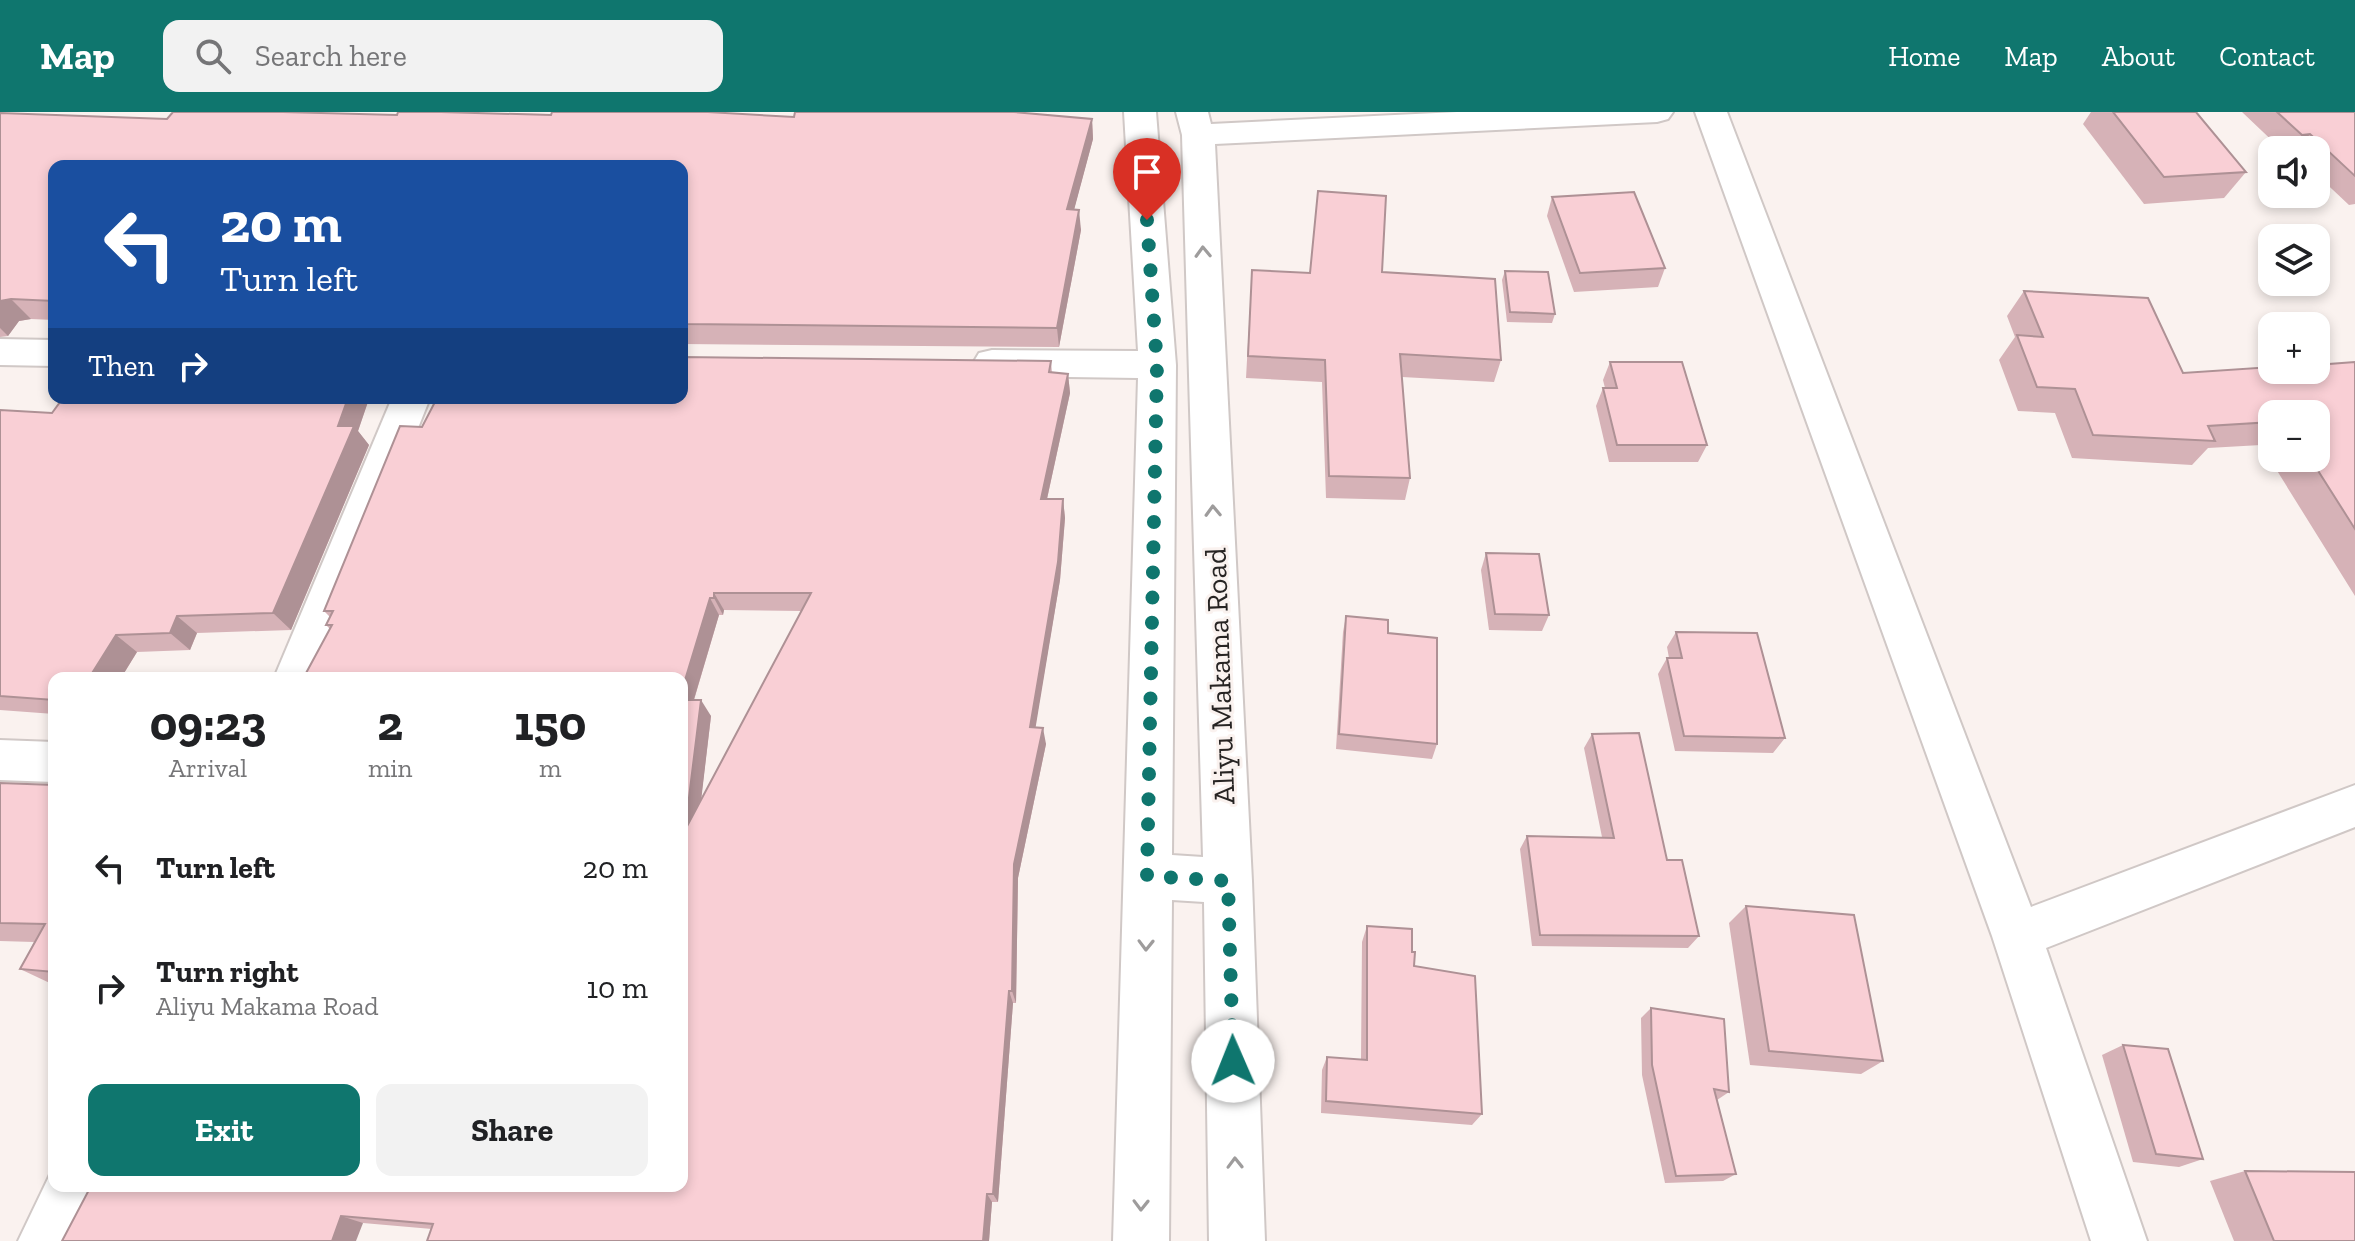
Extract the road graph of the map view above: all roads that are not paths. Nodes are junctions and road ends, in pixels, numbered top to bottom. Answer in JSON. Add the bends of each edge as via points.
{"nodes":[{"id":1,"x":1140,"y":112,"type":"edge"},
{"id":2,"x":1657,"y":112,"type":"edge"},
{"id":3,"x":1711,"y":112,"type":"edge"},
{"id":4,"x":1195,"y":124,"type":"edge"},
{"id":5,"x":0,"y":352,"type":"edge"},
{"id":6,"x":48,"y":353,"type":"edge"},
{"id":7,"x":951,"y":362,"type":"edge"},
{"id":8,"x":1157,"y":365,"type":"junction"},
{"id":9,"x":409,"y":404,"type":"edge"},
{"id":10,"x":298,"y":672,"type":"edge"},
{"id":11,"x":0,"y":760,"type":"edge"},
{"id":12,"x":48,"y":762,"type":"edge"},
{"id":13,"x":2355,"y":806,"type":"edge"},
{"id":14,"x":1147,"y":876,"type":"junction"},
{"id":15,"x":1228,"y":881,"type":"junction"},
{"id":16,"x":2017,"y":936,"type":"junction"},
{"id":17,"x":68,"y":1192,"type":"edge"},
{"id":18,"x":46,"y":1241,"type":"edge"},
{"id":19,"x":1141,"y":1241,"type":"edge"},
{"id":20,"x":1237,"y":1241,"type":"edge"},
{"id":21,"x":2119,"y":1241,"type":"edge"}],
"edges":[{"from":1,"to":8,"type":"street","name":"Aliyu Makama Road"},
{"from":2,"to":4,"type":"street"},
{"from":3,"to":16,"type":"street"},
{"from":15,"to":4,"type":"street","name":"Aliyu Makama Road","one_way":true},
{"from":5,"to":6,"type":"street"},
{"from":7,"to":8,"type":"street"},
{"from":8,"to":14,"type":"street","name":"Aliyu Makama Road"},
{"from":9,"to":10,"type":"street"},
{"from":11,"to":12,"type":"street"},
{"from":13,"to":16,"type":"street"},
{"from":14,"to":15,"type":"street"},
{"from":14,"to":19,"type":"street","name":"Aliyu Makama Road","one_way":true},
{"from":20,"to":15,"type":"street","name":"Aliyu Makama Road","one_way":true},
{"from":16,"to":21,"type":"street"},
{"from":17,"to":18,"type":"street"}]}
